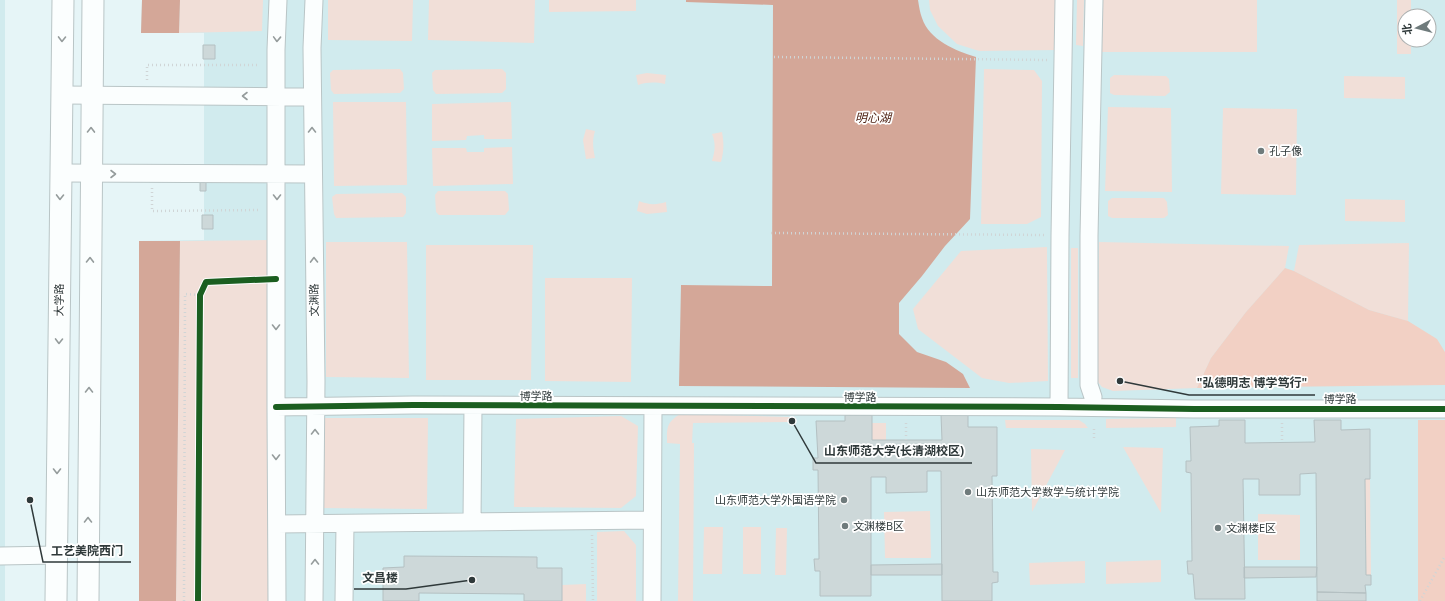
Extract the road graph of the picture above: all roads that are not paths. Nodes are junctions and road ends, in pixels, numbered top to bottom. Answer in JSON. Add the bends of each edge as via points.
{"nodes":[{"id":1,"x":63,"y":0,"type":"edge"},
{"id":2,"x":93,"y":0,"type":"edge"},
{"id":3,"x":278,"y":0,"type":"edge"},
{"id":4,"x":314,"y":0,"type":"edge"},
{"id":5,"x":1064,"y":0,"type":"edge"},
{"id":6,"x":1094,"y":0,"type":"edge"},
{"id":7,"x":62,"y":95,"type":"junction"},
{"id":8,"x":92,"y":95,"type":"junction"},
{"id":9,"x":276,"y":96,"type":"junction"},
{"id":10,"x":312,"y":97,"type":"junction"},
{"id":11,"x":60,"y":173,"type":"junction"},
{"id":12,"x":91,"y":173,"type":"junction"},
{"id":13,"x":277,"y":174,"type":"junction"},
{"id":14,"x":313,"y":174,"type":"junction"},
{"id":15,"x":1093,"y":397,"type":"dead end"},
{"id":16,"x":315,"y":406,"type":"junction"},
{"id":17,"x":473,"y":406,"type":"junction"},
{"id":18,"x":653,"y":406,"type":"junction"},
{"id":19,"x":276,"y":407,"type":"junction"},
{"id":20,"x":1059,"y":407,"type":"junction"},
{"id":21,"x":1445,"y":409,"type":"edge"},
{"id":22,"x":652,"y":520,"type":"junction"},
{"id":23,"x":472,"y":522,"type":"junction"},
{"id":24,"x":277,"y":524,"type":"junction"},
{"id":25,"x":315,"y":524,"type":"junction"},
{"id":26,"x":345,"y":524,"type":"junction"},
{"id":27,"x":57,"y":555,"type":"junction"},
{"id":28,"x":0,"y":556,"type":"edge"},
{"id":29,"x":56,"y":601,"type":"edge"},
{"id":30,"x":88,"y":601,"type":"edge"},
{"id":31,"x":277,"y":601,"type":"edge"},
{"id":32,"x":314,"y":601,"type":"edge"},
{"id":33,"x":344,"y":601,"type":"edge"},
{"id":34,"x":652,"y":601,"type":"edge"}],
"edges":[{"from":1,"to":7,"type":"main road","name":"大学路","one_way":true},
{"from":2,"to":8,"type":"main road"},
{"from":3,"to":9,"type":"street","one_way":true},
{"from":4,"to":10,"type":"street","name":"文渊路"},
{"from":5,"to":20,"type":"street"},
{"from":6,"to":15,"type":"street","via":[[1089,236],[1089,385]]},
{"from":7,"to":8,"type":"street"},
{"from":7,"to":11,"type":"main road","name":"大学路"},
{"from":9,"to":8,"type":"street","one_way":true},
{"from":12,"to":8,"type":"main road","one_way":true},
{"from":9,"to":10,"type":"street"},
{"from":9,"to":13,"type":"street"},
{"from":14,"to":10,"type":"street","name":"文渊路","one_way":true},
{"from":11,"to":12,"type":"street"},
{"from":11,"to":27,"type":"main road","name":"大学路","one_way":true},
{"from":12,"to":13,"type":"street","one_way":true},
{"from":30,"to":12,"type":"main road","one_way":true},
{"from":13,"to":14,"type":"street"},
{"from":13,"to":19,"type":"street","one_way":true},
{"from":16,"to":14,"type":"street","name":"文渊路","one_way":true},
{"from":16,"to":17,"type":"street","name":"博学路"},
{"from":16,"to":19,"type":"street","name":"博学路"},
{"from":25,"to":16,"type":"street","name":"文渊路","one_way":true},
{"from":17,"to":18,"type":"street","name":"博学路"},
{"from":17,"to":23,"type":"street"},
{"from":18,"to":20,"type":"street","name":"博学路"},
{"from":18,"to":22,"type":"street"},
{"from":19,"to":24,"type":"street","one_way":true},
{"from":20,"to":21,"type":"street","name":"博学路"},
{"from":22,"to":23,"type":"street"},
{"from":22,"to":34,"type":"street"},
{"from":23,"to":26,"type":"street"},
{"from":24,"to":25,"type":"street"},
{"from":24,"to":31,"type":"street"},
{"from":25,"to":26,"type":"street"},
{"from":32,"to":25,"type":"street","name":"文渊路","one_way":true},
{"from":26,"to":33,"type":"street"},
{"from":27,"to":28,"type":"street"},
{"from":27,"to":29,"type":"main road","name":"大学路"}]}
